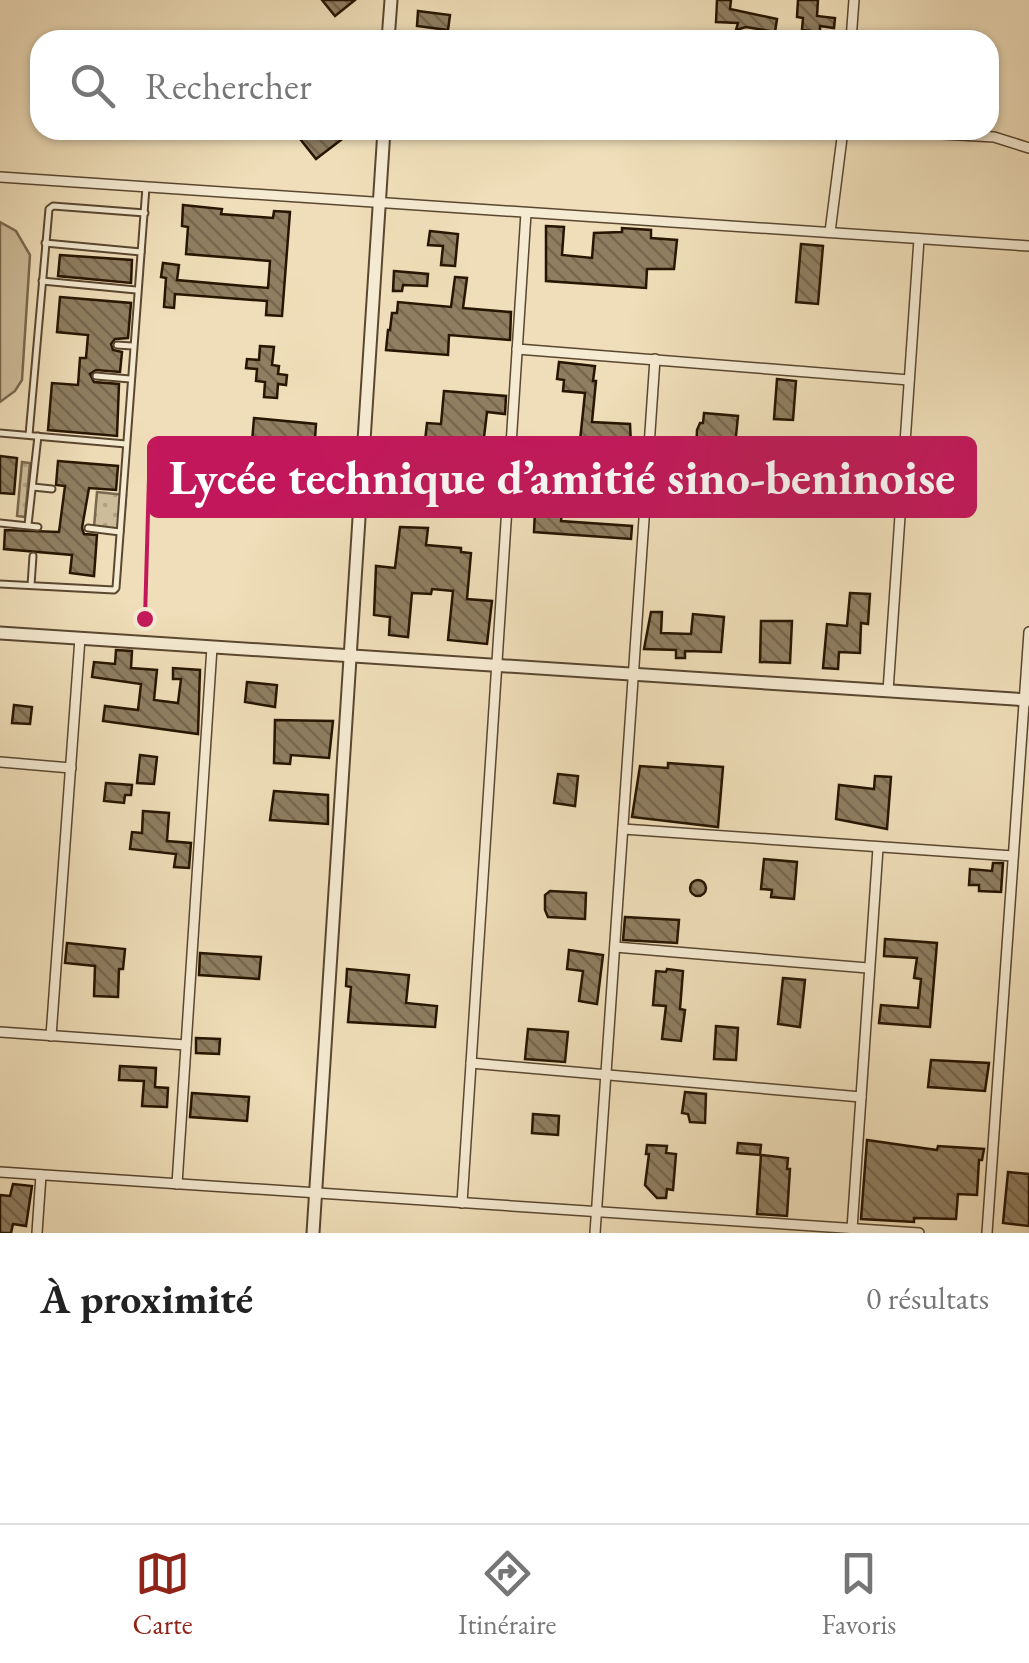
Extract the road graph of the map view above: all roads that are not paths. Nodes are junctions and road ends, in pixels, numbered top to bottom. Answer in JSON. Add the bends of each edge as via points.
{"nodes":[{"id":1,"x":391,"y":0,"type":"edge"},
{"id":2,"x":854,"y":0,"type":"edge"},
{"id":3,"x":389,"y":30,"type":"edge"},
{"id":4,"x":852,"y":30,"type":"edge"},
{"id":5,"x":999,"y":138,"type":"edge"},
{"id":6,"x":383,"y":140,"type":"edge"},
{"id":7,"x":841,"y":140,"type":"edge"},
{"id":8,"x":1029,"y":148,"type":"edge"},
{"id":9,"x":0,"y":177,"type":"edge"},
{"id":10,"x":146,"y":187,"type":"junction"},
{"id":11,"x":379,"y":203,"type":"junction"},
{"id":12,"x":526,"y":212,"type":"junction"},
{"id":13,"x":145,"y":214,"type":"junction"},
{"id":14,"x":830,"y":232,"type":"junction"},
{"id":15,"x":919,"y":238,"type":"junction"},
{"id":16,"x":45,"y":243,"type":"junction"},
{"id":17,"x":1029,"y":246,"type":"edge"},
{"id":18,"x":141,"y":252,"type":"junction"},
{"id":19,"x":42,"y":281,"type":"junction"},
{"id":20,"x":136,"y":290,"type":"junction"},
{"id":21,"x":117,"y":345,"type":"dead end"},
{"id":22,"x":132,"y":346,"type":"junction"},
{"id":23,"x":518,"y":349,"type":"junction"},
{"id":24,"x":655,"y":359,"type":"junction"},
{"id":25,"x":96,"y":376,"type":"dead end"},
{"id":26,"x":130,"y":379,"type":"junction"},
{"id":27,"x":909,"y":380,"type":"junction"},
{"id":28,"x":0,"y":433,"type":"edge"},
{"id":29,"x":29,"y":435,"type":"junction"},
{"id":30,"x":38,"y":436,"type":"junction"},
{"id":31,"x":126,"y":444,"type":"junction"},
{"id":32,"x":648,"y":460,"type":"junction"},
{"id":33,"x":902,"y":481,"type":"junction"},
{"id":34,"x":33,"y":486,"type":"junction"},
{"id":35,"x":52,"y":490,"type":"dead end"},
{"id":36,"x":0,"y":523,"type":"edge"},
{"id":37,"x":28,"y":526,"type":"junction"},
{"id":38,"x":38,"y":526,"type":"dead end"},
{"id":39,"x":88,"y":528,"type":"dead end"},
{"id":40,"x":120,"y":532,"type":"junction"},
{"id":41,"x":32,"y":556,"type":"dead end"},
{"id":42,"x":0,"y":584,"type":"edge"},
{"id":43,"x":31,"y":586,"type":"junction"},
{"id":44,"x":1029,"y":632,"type":"edge"},
{"id":45,"x":0,"y":633,"type":"edge"},
{"id":46,"x":80,"y":638,"type":"junction"},
{"id":47,"x":212,"y":646,"type":"junction"},
{"id":48,"x":350,"y":656,"type":"junction"},
{"id":49,"x":497,"y":665,"type":"junction"},
{"id":50,"x":634,"y":674,"type":"junction"},
{"id":51,"x":888,"y":691,"type":"junction"},
{"id":52,"x":1027,"y":700,"type":"edge"},
{"id":53,"x":0,"y":762,"type":"edge"},
{"id":54,"x":71,"y":768,"type":"junction"},
{"id":55,"x":623,"y":830,"type":"junction"},
{"id":56,"x":878,"y":848,"type":"junction"},
{"id":57,"x":1013,"y":856,"type":"junction"},
{"id":58,"x":615,"y":947,"type":"junction"},
{"id":59,"x":868,"y":968,"type":"junction"},
{"id":60,"x":0,"y":1032,"type":"edge"},
{"id":61,"x":51,"y":1036,"type":"junction"},
{"id":62,"x":186,"y":1045,"type":"junction"},
{"id":63,"x":471,"y":1063,"type":"junction"},
{"id":64,"x":606,"y":1073,"type":"junction"},
{"id":65,"x":861,"y":1097,"type":"junction"},
{"id":66,"x":0,"y":1172,"type":"edge"},
{"id":67,"x":41,"y":1175,"type":"junction"},
{"id":68,"x":177,"y":1184,"type":"junction"},
{"id":69,"x":316,"y":1194,"type":"junction"},
{"id":70,"x":462,"y":1203,"type":"junction"},
{"id":71,"x":597,"y":1212,"type":"junction"},
{"id":72,"x":852,"y":1228,"type":"junction"},
{"id":73,"x":37,"y":1233,"type":"edge"},
{"id":74,"x":313,"y":1233,"type":"edge"},
{"id":75,"x":595,"y":1233,"type":"edge"},
{"id":76,"x":919,"y":1233,"type":"edge"},
{"id":77,"x":987,"y":1233,"type":"edge"}],
"edges":[{"from":1,"to":3,"type":"street"},
{"from":2,"to":4,"type":"street"},
{"from":5,"to":8,"type":"street"},
{"from":6,"to":11,"type":"street"},
{"from":7,"to":14,"type":"street"},
{"from":9,"to":10,"type":"street"},
{"from":10,"to":11,"type":"street"},
{"from":10,"to":13,"type":"lane"},
{"from":11,"to":12,"type":"street"},
{"from":11,"to":48,"type":"street"},
{"from":12,"to":14,"type":"street"},
{"from":12,"to":23,"type":"street"},
{"from":13,"to":16,"type":"lane","via":[[52,206]]},
{"from":13,"to":18,"type":"lane"},
{"from":14,"to":15,"type":"street"},
{"from":15,"to":17,"type":"street"},
{"from":15,"to":27,"type":"street"},
{"from":16,"to":18,"type":"lane"},
{"from":16,"to":19,"type":"lane"},
{"from":18,"to":20,"type":"lane"},
{"from":19,"to":20,"type":"lane"},
{"from":19,"to":29,"type":"lane"},
{"from":20,"to":22,"type":"lane"},
{"from":21,"to":22,"type":"lane"},
{"from":22,"to":26,"type":"lane"},
{"from":23,"to":24,"type":"street"},
{"from":23,"to":49,"type":"street"},
{"from":24,"to":27,"type":"street"},
{"from":24,"to":32,"type":"street"},
{"from":25,"to":26,"type":"lane"},
{"from":26,"to":31,"type":"lane"},
{"from":27,"to":33,"type":"street"},
{"from":28,"to":29,"type":"lane"},
{"from":29,"to":30,"type":"lane"},
{"from":30,"to":31,"type":"lane"},
{"from":30,"to":34,"type":"lane"},
{"from":31,"to":40,"type":"lane"},
{"from":32,"to":33,"type":"street"},
{"from":32,"to":50,"type":"street"},
{"from":33,"to":51,"type":"street"},
{"from":34,"to":35,"type":"lane"},
{"from":34,"to":37,"type":"lane"},
{"from":36,"to":37,"type":"lane"},
{"from":37,"to":38,"type":"lane"},
{"from":39,"to":40,"type":"lane"},
{"from":40,"to":43,"type":"lane","via":[[115,590]]},
{"from":41,"to":43,"type":"lane"},
{"from":42,"to":43,"type":"lane"},
{"from":44,"to":52,"type":"street"},
{"from":45,"to":46,"type":"street"},
{"from":46,"to":47,"type":"street"},
{"from":46,"to":54,"type":"street"},
{"from":47,"to":48,"type":"street"},
{"from":47,"to":62,"type":"street"},
{"from":48,"to":49,"type":"street"},
{"from":48,"to":69,"type":"street"},
{"from":49,"to":50,"type":"street"},
{"from":49,"to":63,"type":"street"},
{"from":50,"to":51,"type":"street"},
{"from":50,"to":55,"type":"street"},
{"from":51,"to":52,"type":"street"},
{"from":52,"to":57,"type":"street"},
{"from":53,"to":54,"type":"street"},
{"from":54,"to":61,"type":"street"},
{"from":55,"to":56,"type":"street"},
{"from":55,"to":58,"type":"street"},
{"from":56,"to":57,"type":"street"},
{"from":56,"to":59,"type":"street"},
{"from":57,"to":77,"type":"street"},
{"from":58,"to":59,"type":"street"},
{"from":58,"to":64,"type":"street"},
{"from":59,"to":65,"type":"street"},
{"from":60,"to":61,"type":"street"},
{"from":61,"to":62,"type":"street"},
{"from":62,"to":68,"type":"street"},
{"from":63,"to":64,"type":"street"},
{"from":63,"to":70,"type":"street"},
{"from":64,"to":65,"type":"street"},
{"from":64,"to":71,"type":"street"},
{"from":65,"to":72,"type":"street"},
{"from":66,"to":67,"type":"street"},
{"from":67,"to":68,"type":"street"},
{"from":67,"to":73,"type":"street"},
{"from":68,"to":69,"type":"street"},
{"from":69,"to":70,"type":"street"},
{"from":69,"to":74,"type":"street"},
{"from":70,"to":71,"type":"street"},
{"from":71,"to":72,"type":"street"},
{"from":71,"to":75,"type":"street"},
{"from":72,"to":76,"type":"street"}]}
